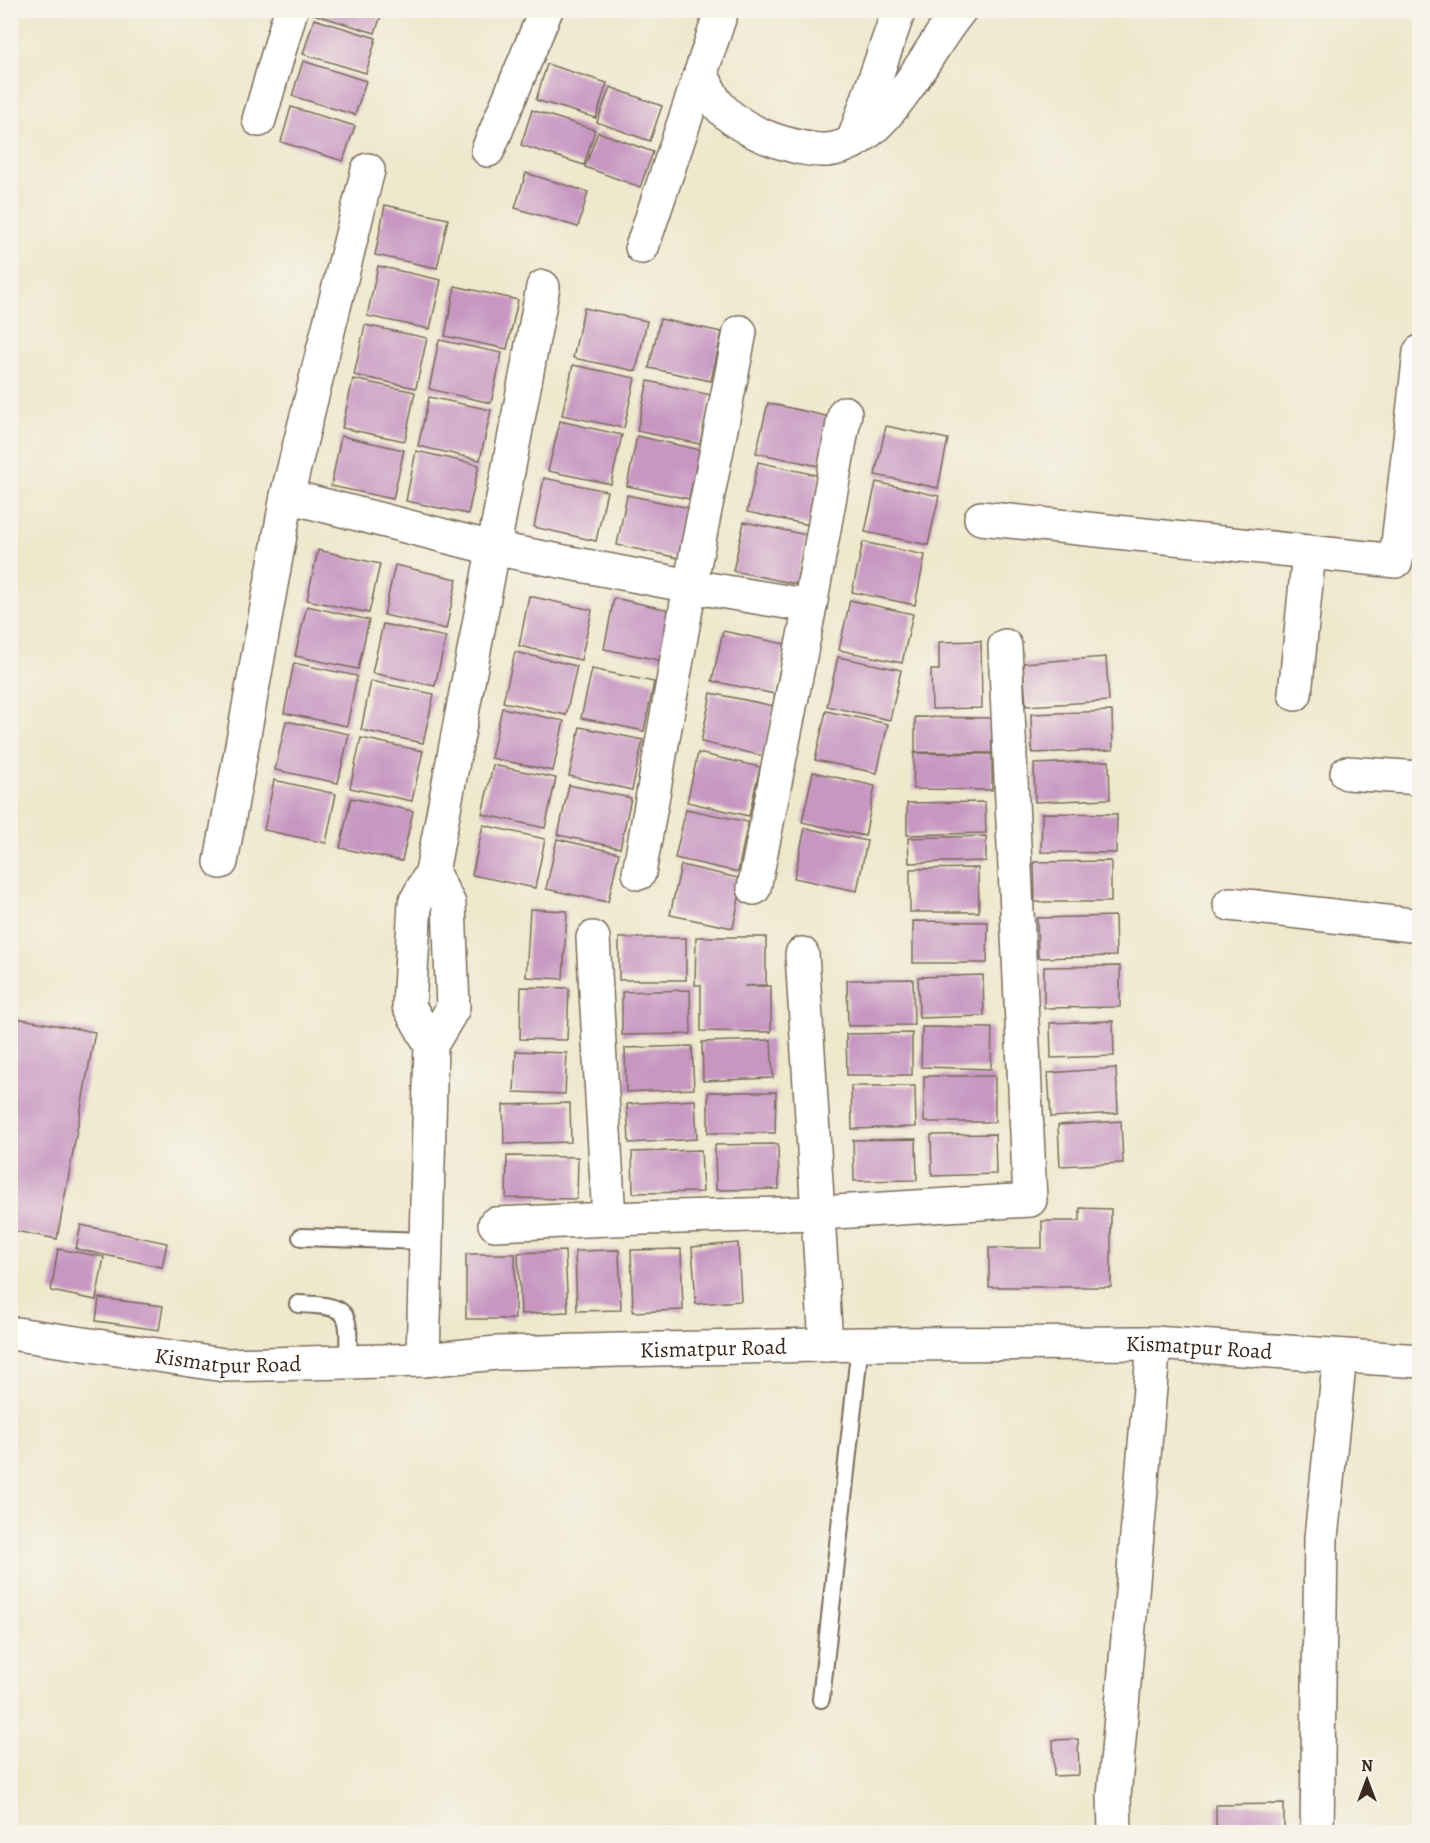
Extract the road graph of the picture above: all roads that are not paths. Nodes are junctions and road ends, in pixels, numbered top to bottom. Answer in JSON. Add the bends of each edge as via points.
{"nodes":[{"id":1,"x":291,"y":10,"type":"edge"},
{"id":2,"x":546,"y":10,"type":"edge"},
{"id":3,"x":723,"y":10,"type":"edge"},
{"id":4,"x":899,"y":10,"type":"edge"},
{"id":5,"x":960,"y":10,"type":"edge"},
{"id":6,"x":701,"y":73,"type":"junction"},
{"id":7,"x":260,"y":120,"type":"dead end"},
{"id":8,"x":853,"y":142,"type":"junction"},
{"id":9,"x":488,"y":150,"type":"dead end"},
{"id":10,"x":368,"y":170,"type":"dead end"},
{"id":11,"x":642,"y":247,"type":"dead end"},
{"id":12,"x":543,"y":287,"type":"dead end"},
{"id":13,"x":740,"y":332,"type":"dead end"},
{"id":14,"x":1419,"y":352,"type":"edge"},
{"id":15,"x":845,"y":413,"type":"dead end"},
{"id":16,"x":287,"y":496,"type":"junction"},
{"id":17,"x":981,"y":518,"type":"dead end"},
{"id":18,"x":492,"y":548,"type":"junction"},
{"id":19,"x":1309,"y":552,"type":"junction"},
{"id":20,"x":690,"y":586,"type":"junction"},
{"id":21,"x":810,"y":606,"type":"junction"},
{"id":22,"x":1005,"y":646,"type":"dead end"},
{"id":23,"x":1295,"y":694,"type":"dead end"},
{"id":24,"x":1347,"y":773,"type":"dead end"},
{"id":25,"x":1419,"y":778,"type":"edge"},
{"id":26,"x":221,"y":862,"type":"dead end"},
{"id":27,"x":432,"y":872,"type":"junction"},
{"id":28,"x":639,"y":873,"type":"dead end"},
{"id":29,"x":754,"y":888,"type":"dead end"},
{"id":30,"x":1230,"y":904,"type":"dead end"},
{"id":31,"x":1419,"y":926,"type":"edge"},
{"id":32,"x":593,"y":938,"type":"dead end"},
{"id":33,"x":802,"y":954,"type":"dead end"},
{"id":34,"x":430,"y":1045,"type":"junction"},
{"id":35,"x":819,"y":1213,"type":"junction"},
{"id":36,"x":609,"y":1219,"type":"junction"},
{"id":37,"x":495,"y":1224,"type":"dead end"},
{"id":38,"x":301,"y":1236,"type":"dead end"},
{"id":39,"x":426,"y":1241,"type":"junction"},
{"id":40,"x":298,"y":1305,"type":"dead end"},
{"id":41,"x":10,"y":1333,"type":"edge"},
{"id":42,"x":1154,"y":1343,"type":"junction"},
{"id":43,"x":860,"y":1344,"type":"junction"},
{"id":44,"x":826,"y":1345,"type":"junction"},
{"id":45,"x":1340,"y":1356,"type":"junction"},
{"id":46,"x":423,"y":1360,"type":"junction"},
{"id":47,"x":1419,"y":1361,"type":"edge"},
{"id":48,"x":348,"y":1362,"type":"junction"},
{"id":49,"x":821,"y":1699,"type":"dead end"},
{"id":50,"x":1115,"y":1833,"type":"edge"},
{"id":51,"x":1317,"y":1833,"type":"edge"}],
"edges":[{"from":1,"to":7,"type":"street"},
{"from":2,"to":9,"type":"street"},
{"from":3,"to":6,"type":"street"},
{"from":4,"to":8,"type":"street"},
{"from":5,"to":8,"type":"street","via":[[877,125]]},
{"from":6,"to":8,"type":"street","via":[[716,102],[737,123],[759,135],[796,147],[828,150]]},
{"from":6,"to":11,"type":"street"},
{"from":10,"to":16,"type":"street"},
{"from":12,"to":18,"type":"street"},
{"from":13,"to":20,"type":"street"},
{"from":14,"to":19,"type":"street","via":[[1396,561]]},
{"from":15,"to":21,"type":"street"},
{"from":16,"to":18,"type":"street"},
{"from":16,"to":26,"type":"street"},
{"from":17,"to":19,"type":"street"},
{"from":18,"to":20,"type":"street"},
{"from":18,"to":27,"type":"street"},
{"from":19,"to":23,"type":"street"},
{"from":20,"to":21,"type":"street"},
{"from":20,"to":28,"type":"street"},
{"from":21,"to":29,"type":"street"},
{"from":22,"to":35,"type":"street","via":[[1030,1200]]},
{"from":24,"to":25,"type":"street"},
{"from":27,"to":34,"type":"street","via":[[415,903],[409,1006]]},
{"from":27,"to":34,"type":"street","via":[[449,904],[453,1008]]},
{"from":30,"to":31,"type":"street"},
{"from":32,"to":36,"type":"street"},
{"from":33,"to":35,"type":"street"},
{"from":34,"to":39,"type":"street"},
{"from":35,"to":36,"type":"street"},
{"from":35,"to":44,"type":"street"},
{"from":36,"to":37,"type":"street"},
{"from":38,"to":39,"type":"lane"},
{"from":39,"to":46,"type":"street"},
{"from":40,"to":48,"type":"lane","via":[[341,1311],[348,1321]]},
{"from":41,"to":48,"type":"street","name":"Kismatpur Road","via":[[224,1365]]},
{"from":42,"to":43,"type":"street","name":"Kismatpur Road"},
{"from":42,"to":45,"type":"street","name":"Kismatpur Road"},
{"from":42,"to":50,"type":"street","via":[[1114,1796]]},
{"from":43,"to":44,"type":"street","name":"Kismatpur Road"},
{"from":43,"to":49,"type":"lane"},
{"from":44,"to":46,"type":"street","name":"Kismatpur Road","via":[[497,1353]]},
{"from":45,"to":47,"type":"street","name":"Kismatpur Road"},
{"from":45,"to":51,"type":"street","via":[[1321,1538]]},
{"from":46,"to":48,"type":"street","name":"Kismatpur Road"}]}
